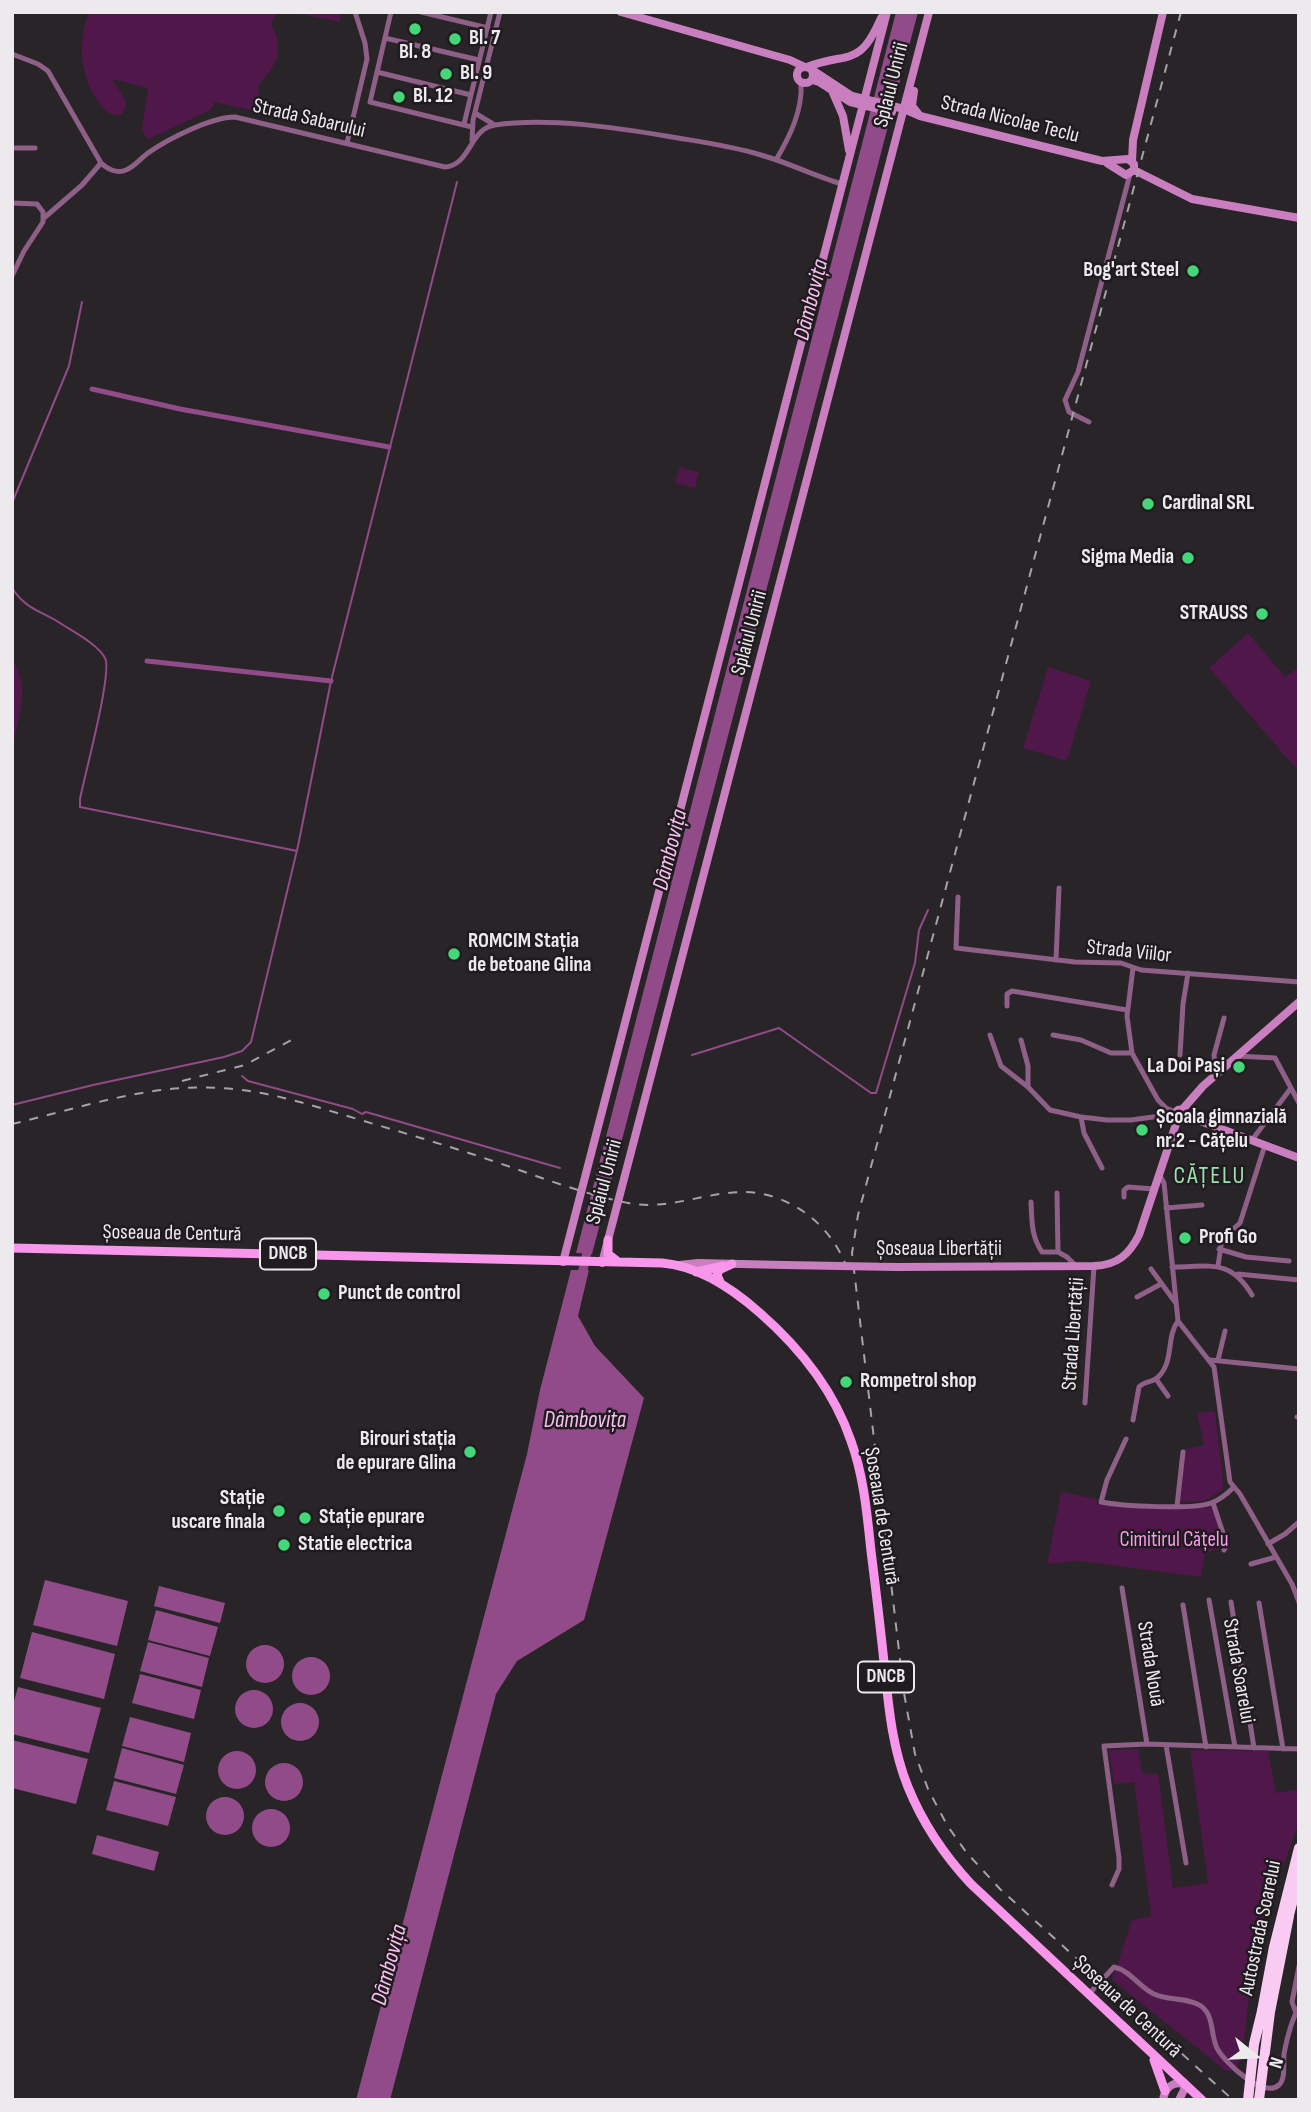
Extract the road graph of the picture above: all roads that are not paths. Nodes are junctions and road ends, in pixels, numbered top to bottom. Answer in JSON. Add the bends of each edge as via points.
{"nodes":[{"id":1,"x":355,"y":12,"type":"edge"},
{"id":2,"x":391,"y":12,"type":"edge"},
{"id":3,"x":421,"y":12,"type":"edge"},
{"id":4,"x":491,"y":12,"type":"edge"},
{"id":5,"x":500,"y":12,"type":"edge"},
{"id":6,"x":621,"y":12,"type":"edge"},
{"id":7,"x":885,"y":12,"type":"edge"},
{"id":8,"x":929,"y":12,"type":"edge"},
{"id":9,"x":1163,"y":12,"type":"edge"},
{"id":10,"x":488,"y":26,"type":"junction"},
{"id":11,"x":497,"y":26,"type":"junction"},
{"id":12,"x":385,"y":38,"type":"junction"},
{"id":13,"x":12,"y":54,"type":"edge"},
{"id":14,"x":775,"y":55,"type":"junction"},
{"id":15,"x":479,"y":60,"type":"junction"},
{"id":16,"x":917,"y":60,"type":"junction"},
{"id":17,"x":808,"y":68,"type":"junction"},
{"id":18,"x":377,"y":72,"type":"junction"},
{"id":19,"x":799,"y":78,"type":"junction"},
{"id":20,"x":812,"y":80,"type":"junction"},
{"id":21,"x":831,"y":90,"type":"junction"},
{"id":22,"x":471,"y":95,"type":"junction"},
{"id":23,"x":865,"y":103,"type":"junction"},
{"id":24,"x":903,"y":112,"type":"junction"},
{"id":25,"x":920,"y":116,"type":"junction"},
{"id":26,"x":473,"y":120,"type":"junction"},
{"id":27,"x":464,"y":124,"type":"junction"},
{"id":28,"x":496,"y":125,"type":"junction"},
{"id":29,"x":484,"y":128,"type":"junction"},
{"id":30,"x":472,"y":143,"type":"junction"},
{"id":31,"x":347,"y":144,"type":"junction"},
{"id":32,"x":12,"y":148,"type":"edge"},
{"id":33,"x":35,"y":148,"type":"dead end"},
{"id":34,"x":776,"y":160,"type":"junction"},
{"id":35,"x":848,"y":161,"type":"junction"},
{"id":36,"x":101,"y":163,"type":"junction"},
{"id":37,"x":1126,"y":167,"type":"junction"},
{"id":38,"x":842,"y":184,"type":"junction"},
{"id":39,"x":12,"y":203,"type":"edge"},
{"id":40,"x":44,"y":218,"type":"junction"},
{"id":41,"x":1299,"y":218,"type":"edge"},
{"id":42,"x":12,"y":276,"type":"edge"},
{"id":43,"x":1090,"y":422,"type":"dead end"},
{"id":44,"x":1059,"y":888,"type":"dead end"},
{"id":45,"x":958,"y":897,"type":"dead end"},
{"id":46,"x":1056,"y":960,"type":"junction"},
{"id":47,"x":1133,"y":968,"type":"junction"},
{"id":48,"x":1188,"y":973,"type":"junction"},
{"id":49,"x":1299,"y":982,"type":"edge"},
{"id":50,"x":1299,"y":1002,"type":"edge"},
{"id":51,"x":1007,"y":1006,"type":"dead end"},
{"id":52,"x":1127,"y":1010,"type":"junction"},
{"id":53,"x":1224,"y":1018,"type":"dead end"},
{"id":54,"x":990,"y":1035,"type":"dead end"},
{"id":55,"x":1053,"y":1035,"type":"dead end"},
{"id":56,"x":1021,"y":1040,"type":"dead end"},
{"id":57,"x":1132,"y":1053,"type":"junction"},
{"id":58,"x":1180,"y":1055,"type":"dead end"},
{"id":59,"x":1237,"y":1056,"type":"junction"},
{"id":60,"x":1216,"y":1074,"type":"junction"},
{"id":61,"x":1028,"y":1087,"type":"junction"},
{"id":62,"x":1291,"y":1088,"type":"junction"},
{"id":63,"x":1299,"y":1103,"type":"edge"},
{"id":64,"x":1179,"y":1114,"type":"junction"},
{"id":65,"x":1081,"y":1117,"type":"junction"},
{"id":66,"x":1252,"y":1140,"type":"junction"},
{"id":67,"x":1265,"y":1145,"type":"junction"},
{"id":68,"x":1299,"y":1158,"type":"edge"},
{"id":69,"x":1102,"y":1168,"type":"dead end"},
{"id":70,"x":1159,"y":1174,"type":"junction"},
{"id":71,"x":1154,"y":1189,"type":"junction"},
{"id":72,"x":1057,"y":1193,"type":"dead end"},
{"id":73,"x":1124,"y":1197,"type":"dead end"},
{"id":74,"x":1031,"y":1202,"type":"dead end"},
{"id":75,"x":1202,"y":1205,"type":"dead end"},
{"id":76,"x":1166,"y":1208,"type":"junction"},
{"id":77,"x":608,"y":1240,"type":"junction"},
{"id":78,"x":12,"y":1248,"type":"edge"},
{"id":79,"x":1219,"y":1249,"type":"junction"},
{"id":80,"x":1058,"y":1252,"type":"junction"},
{"id":81,"x":1289,"y":1261,"type":"dead end"},
{"id":82,"x":568,"y":1262,"type":"junction"},
{"id":83,"x":602,"y":1263,"type":"junction"},
{"id":84,"x":622,"y":1263,"type":"junction"},
{"id":85,"x":677,"y":1265,"type":"junction"},
{"id":86,"x":727,"y":1265,"type":"junction"},
{"id":87,"x":1094,"y":1266,"type":"junction"},
{"id":88,"x":1218,"y":1266,"type":"junction"},
{"id":89,"x":1076,"y":1267,"type":"junction"},
{"id":90,"x":1172,"y":1267,"type":"junction"},
{"id":91,"x":1151,"y":1269,"type":"dead end"},
{"id":92,"x":696,"y":1272,"type":"junction"},
{"id":93,"x":1234,"y":1274,"type":"junction"},
{"id":94,"x":1299,"y":1280,"type":"edge"},
{"id":95,"x":721,"y":1284,"type":"junction"},
{"id":96,"x":1161,"y":1284,"type":"junction"},
{"id":97,"x":1252,"y":1296,"type":"dead end"},
{"id":98,"x":1137,"y":1297,"type":"dead end"},
{"id":99,"x":1175,"y":1302,"type":"junction"},
{"id":100,"x":1178,"y":1321,"type":"junction"},
{"id":101,"x":1226,"y":1331,"type":"dead end"},
{"id":102,"x":1210,"y":1360,"type":"junction"},
{"id":103,"x":1218,"y":1360,"type":"junction"},
{"id":104,"x":1299,"y":1369,"type":"edge"},
{"id":105,"x":1156,"y":1379,"type":"junction"},
{"id":106,"x":1168,"y":1395,"type":"dead end"},
{"id":107,"x":1085,"y":1403,"type":"dead end"},
{"id":108,"x":1133,"y":1420,"type":"dead end"},
{"id":109,"x":1126,"y":1439,"type":"dead end"},
{"id":110,"x":1183,"y":1452,"type":"dead end"},
{"id":111,"x":1234,"y":1488,"type":"junction"},
{"id":112,"x":1213,"y":1503,"type":"junction"},
{"id":113,"x":1177,"y":1506,"type":"junction"},
{"id":114,"x":1299,"y":1522,"type":"edge"},
{"id":115,"x":1268,"y":1544,"type":"junction"},
{"id":116,"x":1224,"y":1550,"type":"dead end"},
{"id":117,"x":1276,"y":1557,"type":"junction"},
{"id":118,"x":1251,"y":1564,"type":"dead end"},
{"id":119,"x":1122,"y":1588,"type":"dead end"},
{"id":120,"x":1209,"y":1600,"type":"dead end"},
{"id":121,"x":1231,"y":1602,"type":"dead end"},
{"id":122,"x":1299,"y":1602,"type":"edge"},
{"id":123,"x":1259,"y":1604,"type":"dead end"},
{"id":124,"x":1183,"y":1605,"type":"dead end"},
{"id":125,"x":1147,"y":1744,"type":"junction"},
{"id":126,"x":1166,"y":1745,"type":"junction"},
{"id":127,"x":1206,"y":1747,"type":"junction"},
{"id":128,"x":1235,"y":1747,"type":"junction"},
{"id":129,"x":1254,"y":1748,"type":"junction"},
{"id":130,"x":1283,"y":1749,"type":"junction"},
{"id":131,"x":1299,"y":1749,"type":"edge"},
{"id":132,"x":1299,"y":1848,"type":"edge"},
{"id":133,"x":1186,"y":1863,"type":"dead end"},
{"id":134,"x":1299,"y":1877,"type":"edge"},
{"id":135,"x":1112,"y":1885,"type":"dead end"},
{"id":136,"x":1299,"y":1966,"type":"edge"},
{"id":137,"x":1088,"y":1995,"type":"junction"},
{"id":138,"x":1297,"y":2010,"type":"edge"},
{"id":139,"x":1147,"y":2050,"type":"junction"},
{"id":140,"x":1184,"y":2083,"type":"junction"},
{"id":141,"x":1164,"y":2095,"type":"edge"},
{"id":142,"x":1179,"y":2100,"type":"edge"},
{"id":143,"x":1202,"y":2100,"type":"edge"},
{"id":144,"x":1250,"y":2100,"type":"edge"},
{"id":145,"x":1261,"y":2100,"type":"edge"}],
"edges":[{"from":1,"to":31,"type":"street","via":[[367,59]]},
{"from":2,"to":12,"type":"street"},
{"from":3,"to":10,"type":"street"},
{"from":4,"to":10,"type":"street"},
{"from":5,"to":11,"type":"street"},
{"from":6,"to":14,"type":"main road"},
{"from":7,"to":17,"type":"main road","via":[[861,50]]},
{"from":7,"to":23,"type":"main road","name":"Splaiul Unirii"},
{"from":8,"to":16,"type":"main road","name":"Splaiul Unirii"},
{"from":9,"to":37,"type":"main road"},
{"from":10,"to":11,"type":"street"},
{"from":10,"to":15,"type":"street"},
{"from":11,"to":26,"type":"street"},
{"from":12,"to":15,"type":"street"},
{"from":12,"to":18,"type":"street"},
{"from":13,"to":36,"type":"street","via":[[48,71]]},
{"from":14,"to":17,"type":"main road"},
{"from":14,"to":19,"type":"main road"},
{"from":15,"to":22,"type":"street"},
{"from":16,"to":24,"type":"main road","name":"Splaiul Unirii"},
{"from":16,"to":25,"type":"main road","via":[[912,104]]},
{"from":17,"to":19,"type":"main road","via":[[799,69]]},
{"from":17,"to":20,"type":"main road"},
{"from":17,"to":23,"type":"main road"},
{"from":18,"to":22,"type":"street"},
{"from":18,"to":27,"type":"street","via":[[370,102]]},
{"from":19,"to":20,"type":"main road","via":[[805,84]]},
{"from":19,"to":34,"type":"street","via":[[798,112]]},
{"from":20,"to":21,"type":"main road"},
{"from":21,"to":23,"type":"main road","via":[[848,101]]},
{"from":21,"to":35,"type":"main road","via":[[843,116]]},
{"from":22,"to":27,"type":"street"},
{"from":23,"to":24,"type":"main road","name":"Strada Nicolae Teclu"},
{"from":23,"to":35,"type":"main road","name":"Splaiul Unirii"},
{"from":24,"to":25,"type":"main road","name":"Strada Nicolae Teclu"},
{"from":24,"to":77,"type":"main road","name":"Splaiul Unirii"},
{"from":25,"to":37,"type":"main road","name":"Strada Nicolae Teclu"},
{"from":26,"to":27,"type":"street"},
{"from":26,"to":28,"type":"street"},
{"from":26,"to":29,"type":"street"},
{"from":26,"to":30,"type":"street"},
{"from":28,"to":29,"type":"street"},
{"from":28,"to":34,"type":"street","via":[[633,131],[741,149]]},
{"from":29,"to":30,"type":"street","name":"Strada Sabarului"},
{"from":30,"to":31,"type":"street","name":"Strada Sabarului","via":[[458,163],[445,167]]},
{"from":31,"to":36,"type":"street","name":"Strada Sabarului","via":[[226,117],[153,150],[126,170],[112,170]]},
{"from":32,"to":33,"type":"street"},
{"from":34,"to":38,"type":"street"},
{"from":35,"to":38,"type":"main road","name":"Splaiul Unirii"},
{"from":36,"to":40,"type":"street"},
{"from":37,"to":41,"type":"main road","name":"Strada Nicolae Teclu","via":[[1192,199]]},
{"from":37,"to":43,"type":"street","via":[[1124,197],[1078,372],[1065,400],[1069,412]]},
{"from":38,"to":82,"type":"main road","name":"Splaiul Unirii"},
{"from":39,"to":40,"type":"street","via":[[37,204]]},
{"from":40,"to":42,"type":"street"},
{"from":44,"to":46,"type":"street"},
{"from":45,"to":46,"type":"street","name":"Strada Viilor","via":[[956,948]]},
{"from":46,"to":47,"type":"street","name":"Strada Viilor","via":[[1121,963]]},
{"from":47,"to":48,"type":"street","name":"Strada Viilor"},
{"from":47,"to":52,"type":"street"},
{"from":48,"to":49,"type":"street","name":"Strada Viilor"},
{"from":48,"to":58,"type":"street"},
{"from":50,"to":59,"type":"main road","name":"Șoseaua Libertății"},
{"from":51,"to":52,"type":"street","via":[[1007,994],[1012,991]]},
{"from":52,"to":57,"type":"street"},
{"from":53,"to":60,"type":"street","via":[[1214,1055]]},
{"from":54,"to":61,"type":"street","via":[[1001,1066]]},
{"from":55,"to":57,"type":"street","via":[[1081,1040],[1111,1053]]},
{"from":56,"to":61,"type":"street"},
{"from":57,"to":64,"type":"street","via":[[1158,1100]]},
{"from":59,"to":60,"type":"main road","name":"Șoseaua Libertății"},
{"from":59,"to":62,"type":"street","via":[[1275,1058]]},
{"from":60,"to":64,"type":"main road","name":"Șoseaua Libertății"},
{"from":61,"to":65,"type":"street","via":[[1050,1110]]},
{"from":62,"to":63,"type":"street"},
{"from":62,"to":66,"type":"street"},
{"from":64,"to":65,"type":"street","via":[[1124,1120]]},
{"from":64,"to":66,"type":"main road"},
{"from":64,"to":70,"type":"main road","name":"Șoseaua Libertății"},
{"from":65,"to":69,"type":"street"},
{"from":66,"to":67,"type":"main road"},
{"from":67,"to":68,"type":"main road"},
{"from":67,"to":79,"type":"street","via":[[1240,1223],[1224,1236]]},
{"from":70,"to":71,"type":"main road","name":"Șoseaua Libertății"},
{"from":70,"to":76,"type":"street"},
{"from":71,"to":73,"type":"street","via":[[1128,1187]]},
{"from":71,"to":87,"type":"main road","name":"Șoseaua Libertății","via":[[1129,1252],[1111,1264]]},
{"from":72,"to":80,"type":"street"},
{"from":74,"to":80,"type":"street","via":[[1033,1238],[1042,1252]]},
{"from":75,"to":76,"type":"street"},
{"from":76,"to":90,"type":"street"},
{"from":77,"to":83,"type":"main road","name":"Splaiul Unirii"},
{"from":77,"to":84,"type":"main road","via":[[610,1257]]},
{"from":78,"to":82,"type":"main road","name":"Șoseaua de Centură","number":"DNCB"},
{"from":79,"to":81,"type":"street"},
{"from":79,"to":88,"type":"street"},
{"from":80,"to":89,"type":"street"},
{"from":82,"to":83,"type":"main road","name":"Șoseaua de Centură","number":"DNCB"},
{"from":83,"to":84,"type":"main road","name":"Șoseaua de Centură","number":"DNCB"},
{"from":84,"to":85,"type":"main road","name":"Șoseaua de Centură","number":"DNCB"},
{"from":85,"to":86,"type":"main road","name":"Șoseaua Libertății"},
{"from":85,"to":92,"type":"main road","name":"Șoseaua de Centură","number":"DNCB"},
{"from":86,"to":89,"type":"main road","name":"Șoseaua Libertății","bridge":true},
{"from":86,"to":92,"type":"main road"},
{"from":86,"to":95,"type":"main road","via":[[717,1275]]},
{"from":87,"to":89,"type":"main road","name":"Șoseaua Libertății"},
{"from":87,"to":107,"type":"street","name":"Strada Libertății"},
{"from":88,"to":90,"type":"street"},
{"from":88,"to":93,"type":"street"},
{"from":90,"to":99,"type":"street"},
{"from":91,"to":96,"type":"street"},
{"from":92,"to":95,"type":"main road","name":"Șoseaua de Centură","number":"DNCB"},
{"from":93,"to":94,"type":"street"},
{"from":93,"to":97,"type":"street"},
{"from":95,"to":137,"type":"main road","name":"Șoseaua de Centură","number":"DNCB","via":[[762,1314],[799,1352],[831,1397],[846,1428],[866,1501],[893,1737],[922,1818],[971,1884]]},
{"from":96,"to":98,"type":"street"},
{"from":96,"to":99,"type":"street"},
{"from":99,"to":100,"type":"street"},
{"from":100,"to":102,"type":"street"},
{"from":100,"to":105,"type":"street","via":[[1168,1361]]},
{"from":101,"to":103,"type":"street"},
{"from":102,"to":103,"type":"street"},
{"from":102,"to":111,"type":"street"},
{"from":103,"to":104,"type":"street"},
{"from":105,"to":106,"type":"street"},
{"from":105,"to":108,"type":"street","via":[[1139,1387]]},
{"from":109,"to":113,"type":"street","via":[[1101,1502]]},
{"from":110,"to":113,"type":"street"},
{"from":111,"to":112,"type":"street"},
{"from":111,"to":115,"type":"street"},
{"from":112,"to":113,"type":"street"},
{"from":112,"to":116,"type":"street","via":[[1227,1545]]},
{"from":114,"to":115,"type":"street"},
{"from":115,"to":117,"type":"street"},
{"from":117,"to":118,"type":"street"},
{"from":117,"to":122,"type":"street"},
{"from":119,"to":125,"type":"street","name":"Strada Nouă"},
{"from":120,"to":128,"type":"street","name":"Strada Soarelui"},
{"from":121,"to":129,"type":"street"},
{"from":123,"to":130,"type":"street"},
{"from":124,"to":127,"type":"street"},
{"from":125,"to":126,"type":"street","name":"Strada Soarelui"},
{"from":125,"to":135,"type":"street","name":"Strada Soarelui","via":[[1104,1746],[1119,1858]]},
{"from":126,"to":127,"type":"street","name":"Strada Soarelui"},
{"from":126,"to":133,"type":"street"},
{"from":127,"to":128,"type":"street","name":"Strada Soarelui"},
{"from":128,"to":129,"type":"street","name":"Strada Soarelui"},
{"from":129,"to":130,"type":"street","name":"Strada Soarelui"},
{"from":130,"to":131,"type":"street","name":"Strada Soarelui"},
{"from":132,"to":144,"type":"highway","name":"Autostrada Soarelui","bridge":true,"via":[[1256,2027]]},
{"from":134,"to":145,"type":"highway","name":"Autostrada Soarelui","bridge":true,"via":[[1270,2012]]},
{"from":136,"to":138,"type":"street","via":[[1292,2003]]},
{"from":137,"to":138,"type":"street","via":[[1114,1967],[1153,1993],[1200,2006],[1209,2015],[1220,2053],[1252,2082],[1269,2089],[1282,2080]]},
{"from":137,"to":139,"type":"main road","name":"Șoseaua de Centură","number":"DNCB"},
{"from":139,"to":140,"type":"main road","name":"Șoseaua de Centură","number":"DNCB"},
{"from":139,"to":141,"type":"main road","via":[[1159,2069]]},
{"from":140,"to":141,"type":"main road","via":[[1172,2084]]},
{"from":140,"to":142,"type":"main road"},
{"from":140,"to":143,"type":"main road","name":"Șoseaua de Centură","number":"DNCB"}]}
